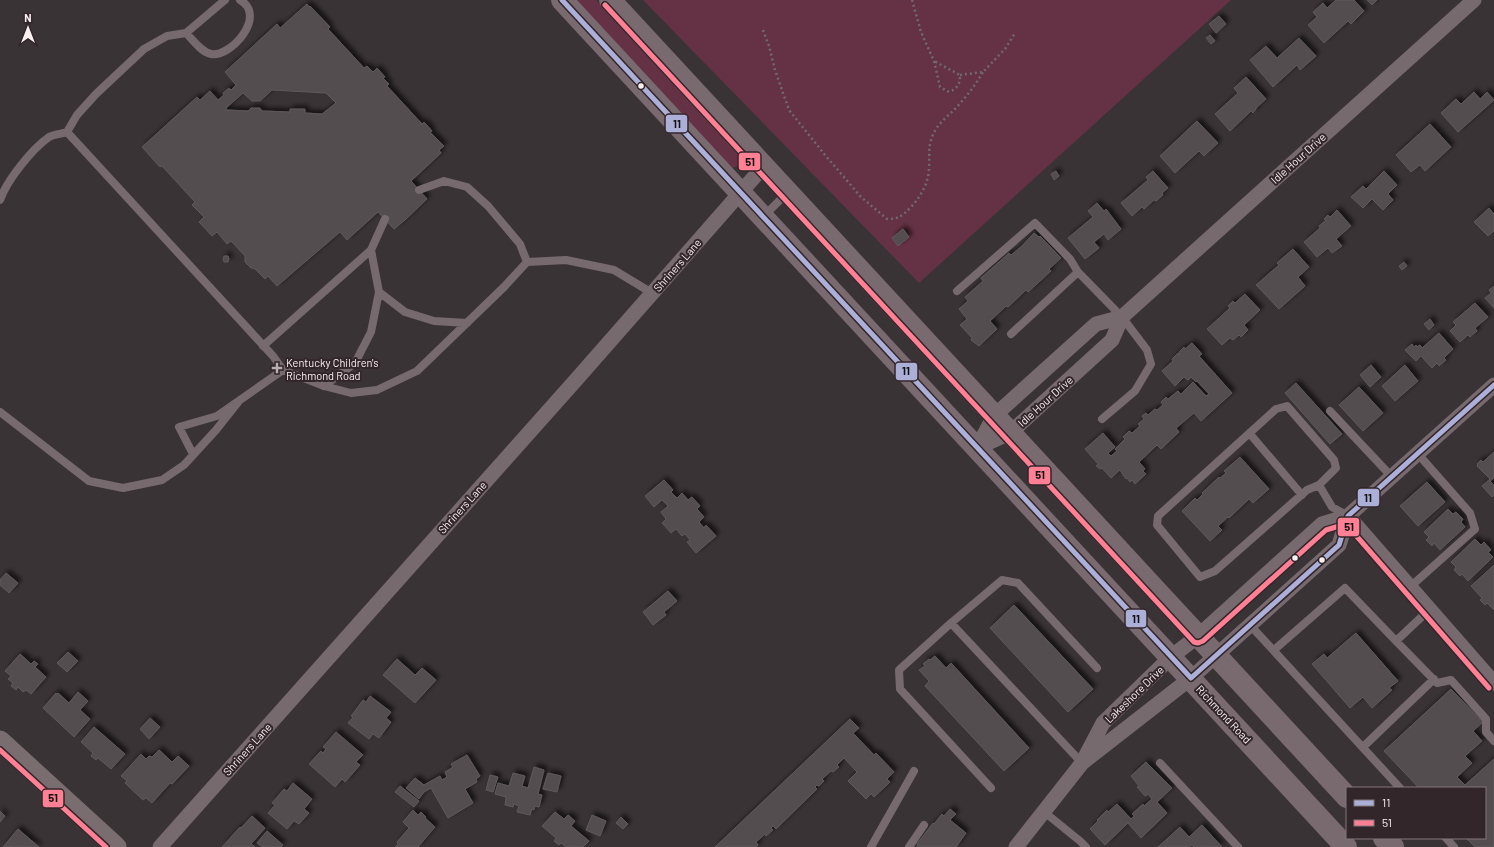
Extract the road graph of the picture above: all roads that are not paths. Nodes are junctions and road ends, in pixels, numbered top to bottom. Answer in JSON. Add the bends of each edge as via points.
{"nodes":[{"id":1,"x":225,"y":0,"type":"edge"},
{"id":2,"x":240,"y":0,"type":"edge"},
{"id":3,"x":562,"y":0,"type":"edge"},
{"id":4,"x":610,"y":0,"type":"edge"},
{"id":5,"x":1474,"y":0,"type":"edge"},
{"id":6,"x":186,"y":33,"type":"junction"},
{"id":7,"x":67,"y":132,"type":"junction"},
{"id":8,"x":763,"y":167,"type":"junction"},
{"id":9,"x":419,"y":190,"type":"dead end"},
{"id":10,"x":740,"y":192,"type":"junction"},
{"id":11,"x":787,"y":192,"type":"junction"},
{"id":12,"x":0,"y":200,"type":"edge"},
{"id":13,"x":763,"y":217,"type":"junction"},
{"id":14,"x":385,"y":219,"type":"dead end"},
{"id":15,"x":371,"y":250,"type":"junction"},
{"id":16,"x":527,"y":262,"type":"junction"},
{"id":17,"x":1078,"y":272,"type":"junction"},
{"id":18,"x":957,"y":291,"type":"dead end"},
{"id":19,"x":379,"y":292,"type":"junction"},
{"id":20,"x":652,"y":293,"type":"junction"},
{"id":21,"x":1122,"y":317,"type":"junction"},
{"id":22,"x":467,"y":323,"type":"junction"},
{"id":23,"x":1011,"y":334,"type":"dead end"},
{"id":24,"x":263,"y":346,"type":"junction"},
{"id":25,"x":283,"y":370,"type":"junction"},
{"id":26,"x":1494,"y":385,"type":"edge"},
{"id":27,"x":324,"y":386,"type":"junction"},
{"id":28,"x":239,"y":401,"type":"junction"},
{"id":29,"x":1330,"y":411,"type":"dead end"},
{"id":30,"x":0,"y":412,"type":"edge"},
{"id":31,"x":994,"y":416,"type":"junction"},
{"id":32,"x":1102,"y":419,"type":"dead end"},
{"id":33,"x":1010,"y":433,"type":"junction"},
{"id":34,"x":1250,"y":434,"type":"junction"},
{"id":35,"x":977,"y":448,"type":"junction"},
{"id":36,"x":193,"y":454,"type":"junction"},
{"id":37,"x":1418,"y":454,"type":"junction"},
{"id":38,"x":1392,"y":477,"type":"junction"},
{"id":39,"x":1319,"y":485,"type":"junction"},
{"id":40,"x":1302,"y":494,"type":"junction"},
{"id":41,"x":1348,"y":516,"type":"junction"},
{"id":42,"x":1410,"y":586,"type":"junction"},
{"id":43,"x":1430,"y":609,"type":"junction"},
{"id":44,"x":951,"y":623,"type":"junction"},
{"id":45,"x":1250,"y":625,"type":"junction"},
{"id":46,"x":1198,"y":636,"type":"junction"},
{"id":47,"x":1396,"y":641,"type":"junction"},
{"id":48,"x":1274,"y":650,"type":"junction"},
{"id":49,"x":1216,"y":656,"type":"junction"},
{"id":50,"x":1171,"y":657,"type":"junction"},
{"id":51,"x":1097,"y":668,"type":"dead end"},
{"id":52,"x":1190,"y":678,"type":"junction"},
{"id":53,"x":1434,"y":679,"type":"junction"},
{"id":54,"x":1494,"y":683,"type":"edge"},
{"id":55,"x":0,"y":741,"type":"edge"},
{"id":56,"x":1494,"y":741,"type":"edge"},
{"id":57,"x":1363,"y":747,"type":"junction"},
{"id":58,"x":1082,"y":763,"type":"junction"},
{"id":59,"x":1160,"y":763,"type":"dead end"},
{"id":60,"x":914,"y":771,"type":"dead end"},
{"id":61,"x":1399,"y":787,"type":"edge"},
{"id":62,"x":991,"y":788,"type":"dead end"},
{"id":63,"x":1346,"y":797,"type":"edge"},
{"id":64,"x":1043,"y":811,"type":"junction"},
{"id":65,"x":924,"y":825,"type":"dead end"},
{"id":66,"x":1385,"y":839,"type":"edge"},
{"id":67,"x":1447,"y":839,"type":"edge"},
{"id":68,"x":116,"y":847,"type":"edge"},
{"id":69,"x":160,"y":847,"type":"edge"},
{"id":70,"x":872,"y":847,"type":"edge"},
{"id":71,"x":909,"y":847,"type":"edge"},
{"id":72,"x":1016,"y":847,"type":"edge"},
{"id":73,"x":1086,"y":847,"type":"edge"},
{"id":74,"x":1238,"y":847,"type":"edge"},
{"id":75,"x":1346,"y":847,"type":"edge"},
{"id":76,"x":1393,"y":847,"type":"edge"},
{"id":77,"x":1454,"y":847,"type":"edge"}],
"edges":[{"from":1,"to":6,"type":"lane"},
{"from":2,"to":6,"type":"lane","via":[[249,10],[248,27],[239,40],[224,52],[219,55],[210,54]]},
{"from":3,"to":10,"type":"main road","name":"Richmond Road"},
{"from":4,"to":8,"type":"main road"},
{"from":5,"to":21,"type":"street","name":"Idle Hour Drive"},
{"from":6,"to":7,"type":"lane","via":[[168,36],[144,49],[96,94],[77,115]]},
{"from":7,"to":12,"type":"lane","via":[[51,136],[29,155]]},
{"from":7,"to":24,"type":"lane"},
{"from":8,"to":10,"type":"street","name":"Shriners Lane"},
{"from":8,"to":11,"type":"main road"},
{"from":9,"to":16,"type":"lane","via":[[444,180],[467,187],[488,206],[520,244]]},
{"from":10,"to":13,"type":"main road","name":"Richmond Road"},
{"from":10,"to":20,"type":"street","name":"Shriners Lane"},
{"from":11,"to":13,"type":"lane"},
{"from":11,"to":31,"type":"main road"},
{"from":13,"to":35,"type":"main road","name":"Richmond Road"},
{"from":14,"to":15,"type":"lane"},
{"from":15,"to":19,"type":"lane"},
{"from":15,"to":24,"type":"lane"},
{"from":16,"to":20,"type":"lane","via":[[566,260],[614,270]]},
{"from":16,"to":22,"type":"lane"},
{"from":17,"to":18,"type":"lane","via":[[1070,259],[1035,223]]},
{"from":17,"to":21,"type":"lane"},
{"from":17,"to":23,"type":"lane"},
{"from":19,"to":22,"type":"lane","via":[[406,312],[434,321]]},
{"from":19,"to":27,"type":"lane","via":[[371,332],[355,363]]},
{"from":20,"to":69,"type":"street","name":"Shriners Lane"},
{"from":21,"to":31,"type":"street","name":"Idle Hour Drive","via":[[1096,324]]},
{"from":21,"to":32,"type":"lane","via":[[1147,350],[1150,364],[1135,391]]},
{"from":21,"to":33,"type":"street","name":"Idle Hour Drive","via":[[1112,340]]},
{"from":22,"to":27,"type":"lane","via":[[417,371],[377,390],[351,394]]},
{"from":24,"to":25,"type":"lane"},
{"from":25,"to":27,"type":"lane"},
{"from":25,"to":28,"type":"lane"},
{"from":26,"to":37,"type":"street"},
{"from":28,"to":36,"type":"lane"},
{"from":28,"to":36,"type":"lane","via":[[217,416],[179,427]]},
{"from":29,"to":38,"type":"lane"},
{"from":30,"to":36,"type":"lane","via":[[89,481],[123,488],[162,480],[184,465]]},
{"from":31,"to":33,"type":"main road"},
{"from":31,"to":35,"type":"street","name":"Idle Hour Drive"},
{"from":33,"to":35,"type":"street","name":"Idle Hour Drive"},
{"from":33,"to":46,"type":"main road"},
{"from":34,"to":39,"type":"lane","via":[[1276,409],[1287,406],[1334,460],[1336,468]]},
{"from":34,"to":40,"type":"lane"},
{"from":34,"to":40,"type":"lane","via":[[1158,516],[1157,525],[1200,577],[1214,571]]},
{"from":35,"to":50,"type":"main road","name":"Richmond Road"},
{"from":37,"to":38,"type":"street"},
{"from":37,"to":42,"type":"lane","via":[[1470,513],[1476,529]]},
{"from":38,"to":41,"type":"street"},
{"from":39,"to":40,"type":"lane"},
{"from":39,"to":41,"type":"lane","via":[[1332,508]]},
{"from":41,"to":42,"type":"street"},
{"from":41,"to":45,"type":"street","name":"Lakeshore Drive","via":[[1338,545]]},
{"from":41,"to":46,"type":"street","name":"Lakeshore Drive","via":[[1322,524]]},
{"from":42,"to":43,"type":"street"},
{"from":43,"to":47,"type":"lane"},
{"from":43,"to":54,"type":"street"},
{"from":44,"to":51,"type":"lane","via":[[1002,580],[1018,583]]},
{"from":44,"to":58,"type":"lane"},
{"from":44,"to":62,"type":"lane","via":[[899,670],[900,689]]},
{"from":45,"to":48,"type":"lane"},
{"from":45,"to":49,"type":"street","name":"Lakeshore Drive"},
{"from":46,"to":49,"type":"main road"},
{"from":46,"to":50,"type":"street","name":"Lakeshore Drive"},
{"from":47,"to":48,"type":"lane","via":[[1345,588]]},
{"from":47,"to":53,"type":"lane"},
{"from":48,"to":57,"type":"lane"},
{"from":49,"to":52,"type":"street","name":"Lakeshore Drive"},
{"from":49,"to":63,"type":"main road"},
{"from":50,"to":52,"type":"main road","name":"Richmond Road"},
{"from":50,"to":58,"type":"street","name":"Lakeshore Drive","via":[[1103,723]]},
{"from":52,"to":58,"type":"street","name":"Lakeshore Drive"},
{"from":52,"to":75,"type":"main road","name":"Richmond Road"},
{"from":53,"to":56,"type":"lane","via":[[1438,683],[1451,680],[1486,719],[1486,732]]},
{"from":53,"to":57,"type":"lane"},
{"from":55,"to":68,"type":"street"},
{"from":57,"to":61,"type":"lane"},
{"from":58,"to":64,"type":"street","name":"Lakeshore Drive"},
{"from":59,"to":74,"type":"lane"},
{"from":60,"to":70,"type":"lane"},
{"from":64,"to":72,"type":"street","name":"Lakeshore Drive"},
{"from":64,"to":73,"type":"lane"},
{"from":65,"to":71,"type":"lane"},
{"from":66,"to":76,"type":"main road"},
{"from":67,"to":77,"type":"lane"}]}
